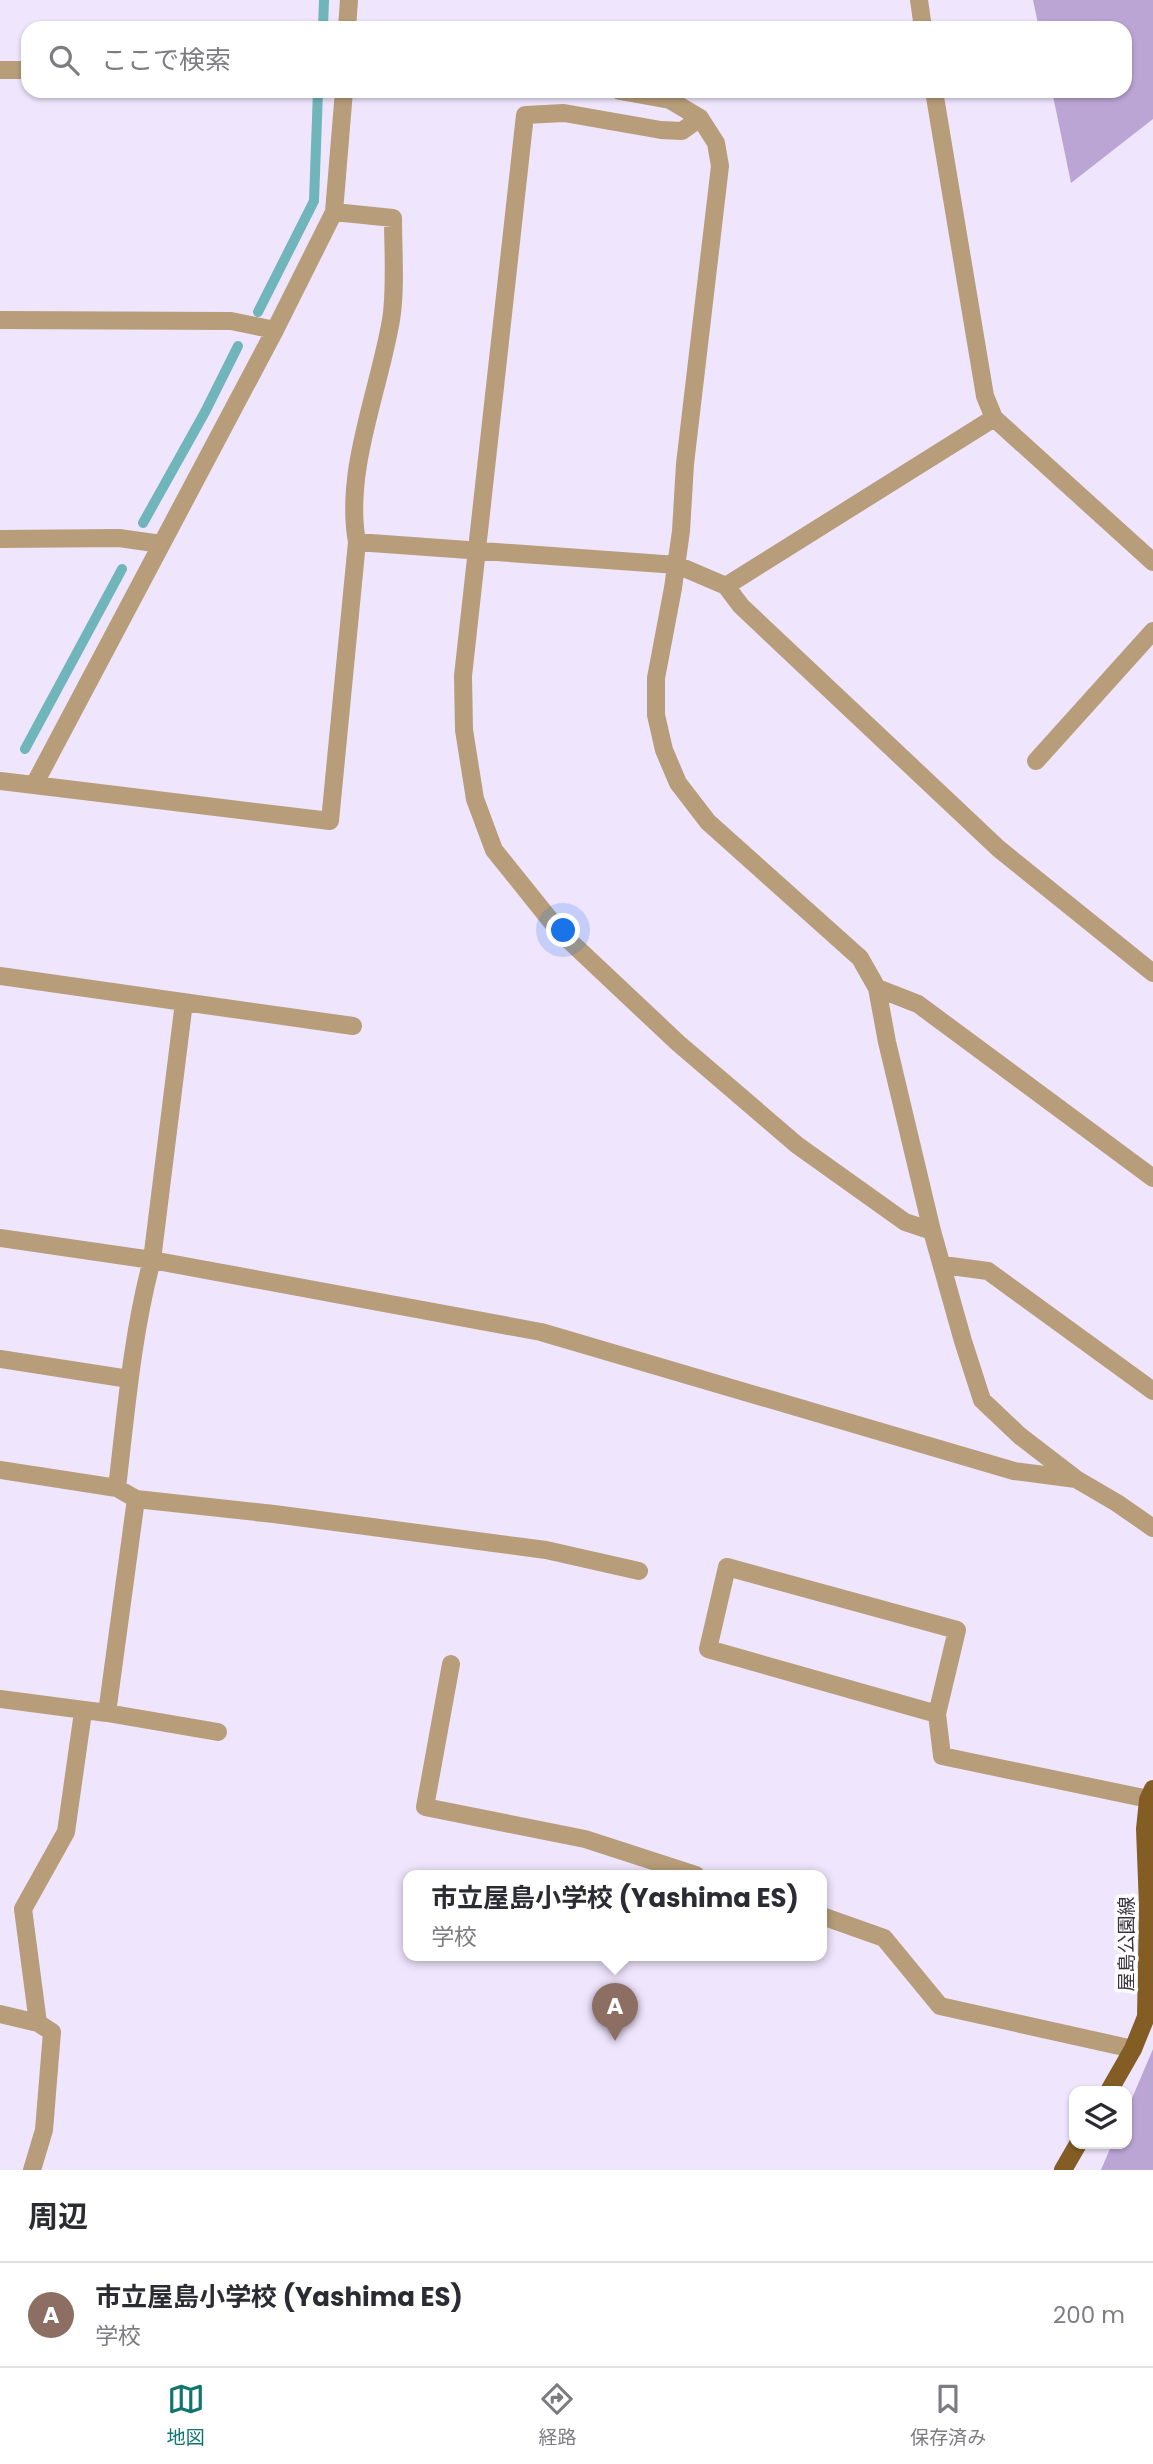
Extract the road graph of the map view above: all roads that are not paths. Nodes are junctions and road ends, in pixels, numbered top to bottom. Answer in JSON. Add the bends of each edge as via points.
{"nodes":[{"id":1,"x":349,"y":0,"type":"edge"},
{"id":2,"x":919,"y":0,"type":"edge"},
{"id":3,"x":348,"y":21,"type":"edge"},
{"id":4,"x":922,"y":21,"type":"edge"},
{"id":5,"x":0,"y":70,"type":"edge"},
{"id":6,"x":21,"y":70,"type":"edge"},
{"id":7,"x":343,"y":98,"type":"edge"},
{"id":8,"x":659,"y":98,"type":"edge"},
{"id":9,"x":935,"y":98,"type":"edge"},
{"id":10,"x":700,"y":118,"type":"junction"},
{"id":11,"x":334,"y":212,"type":"junction"},
{"id":12,"x":0,"y":320,"type":"edge"},
{"id":13,"x":275,"y":330,"type":"junction"},
{"id":14,"x":995,"y":418,"type":"junction"},
{"id":15,"x":0,"y":539,"type":"edge"},
{"id":16,"x":357,"y":542,"type":"junction"},
{"id":17,"x":161,"y":544,"type":"junction"},
{"id":18,"x":476,"y":551,"type":"junction"},
{"id":19,"x":1153,"y":562,"type":"edge"},
{"id":20,"x":677,"y":565,"type":"junction"},
{"id":21,"x":726,"y":586,"type":"junction"},
{"id":22,"x":1153,"y":631,"type":"edge"},
{"id":23,"x":1036,"y":761,"type":"dead end"},
{"id":24,"x":0,"y":781,"type":"edge"},
{"id":25,"x":34,"y":785,"type":"junction"},
{"id":26,"x":1153,"y":973,"type":"edge"},
{"id":27,"x":0,"y":976,"type":"edge"},
{"id":28,"x":877,"y":988,"type":"junction"},
{"id":29,"x":184,"y":1002,"type":"junction"},
{"id":30,"x":353,"y":1026,"type":"dead end"},
{"id":31,"x":1153,"y":1178,"type":"edge"},
{"id":32,"x":932,"y":1231,"type":"junction"},
{"id":33,"x":0,"y":1238,"type":"edge"},
{"id":34,"x":152,"y":1261,"type":"junction"},
{"id":35,"x":943,"y":1265,"type":"junction"},
{"id":36,"x":0,"y":1359,"type":"edge"},
{"id":37,"x":129,"y":1379,"type":"junction"},
{"id":38,"x":1153,"y":1391,"type":"edge"},
{"id":39,"x":0,"y":1470,"type":"edge"},
{"id":40,"x":1076,"y":1479,"type":"junction"},
{"id":41,"x":117,"y":1488,"type":"junction"},
{"id":42,"x":136,"y":1499,"type":"junction"},
{"id":43,"x":1153,"y":1528,"type":"edge"},
{"id":44,"x":639,"y":1571,"type":"dead end"},
{"id":45,"x":451,"y":1664,"type":"dead end"},
{"id":46,"x":0,"y":1699,"type":"edge"},
{"id":47,"x":83,"y":1712,"type":"junction"},
{"id":48,"x":107,"y":1713,"type":"junction"},
{"id":49,"x":937,"y":1714,"type":"junction"},
{"id":50,"x":218,"y":1732,"type":"dead end"},
{"id":51,"x":1152,"y":1796,"type":"edge"},
{"id":52,"x":681,"y":1870,"type":"edge"},
{"id":53,"x":827,"y":1918,"type":"edge"},
{"id":54,"x":0,"y":2014,"type":"edge"},
{"id":55,"x":38,"y":2023,"type":"junction"},
{"id":56,"x":1133,"y":2049,"type":"junction"},
{"id":57,"x":1112,"y":2086,"type":"edge"},
{"id":58,"x":1075,"y":2149,"type":"edge"},
{"id":59,"x":32,"y":2170,"type":"edge"},
{"id":60,"x":1063,"y":2170,"type":"edge"}],
"edges":[{"from":1,"to":3,"type":"street"},
{"from":2,"to":4,"type":"street"},
{"from":5,"to":6,"type":"street"},
{"from":7,"to":11,"type":"street"},
{"from":8,"to":10,"type":"street"},
{"from":9,"to":14,"type":"street","via":[[985,396]]},
{"from":10,"to":18,"type":"street","via":[[682,131],[564,113],[525,115]]},
{"from":10,"to":20,"type":"street","via":[[716,142],[720,166]]},
{"from":11,"to":13,"type":"street"},
{"from":11,"to":16,"type":"street","via":[[393,218],[392,317],[357,473]]},
{"from":12,"to":13,"type":"street","via":[[231,321]]},
{"from":13,"to":17,"type":"street"},
{"from":14,"to":19,"type":"street"},
{"from":14,"to":21,"type":"street"},
{"from":15,"to":17,"type":"street","via":[[119,538]]},
{"from":16,"to":18,"type":"street"},
{"from":16,"to":25,"type":"street","via":[[330,821]]},
{"from":17,"to":25,"type":"street"},
{"from":18,"to":20,"type":"street"},
{"from":18,"to":32,"type":"street","via":[[463,676],[464,730],[475,799],[494,850],[559,931],[678,1043],[797,1144],[905,1222]]},
{"from":20,"to":21,"type":"street"},
{"from":20,"to":28,"type":"street","via":[[656,678],[656,715],[678,783],[708,821],[860,958]]},
{"from":21,"to":26,"type":"street","via":[[741,606],[999,849]]},
{"from":22,"to":23,"type":"street"},
{"from":24,"to":25,"type":"street"},
{"from":27,"to":29,"type":"street"},
{"from":28,"to":31,"type":"street","via":[[918,1004]]},
{"from":28,"to":32,"type":"street"},
{"from":29,"to":30,"type":"street"},
{"from":29,"to":34,"type":"street"},
{"from":32,"to":35,"type":"street"},
{"from":33,"to":34,"type":"street"},
{"from":34,"to":37,"type":"street"},
{"from":34,"to":40,"type":"street","via":[[541,1332],[1014,1471]]},
{"from":35,"to":38,"type":"street","via":[[988,1271]]},
{"from":35,"to":40,"type":"street","via":[[982,1400]]},
{"from":36,"to":37,"type":"street"},
{"from":37,"to":41,"type":"street"},
{"from":39,"to":41,"type":"street"},
{"from":40,"to":43,"type":"street"},
{"from":41,"to":42,"type":"street"},
{"from":42,"to":44,"type":"street","via":[[546,1550]]},
{"from":42,"to":48,"type":"street"},
{"from":45,"to":52,"type":"street","via":[[425,1807],[585,1839]]},
{"from":46,"to":47,"type":"street"},
{"from":47,"to":48,"type":"street"},
{"from":47,"to":55,"type":"street","via":[[66,1832],[23,1909]]},
{"from":48,"to":50,"type":"street"},
{"from":49,"to":49,"type":"street","via":[[957,1630],[727,1567],[708,1649]]},
{"from":49,"to":51,"type":"street","via":[[942,1756]]},
{"from":51,"to":56,"type":"main road","name":"屋島公園線","via":[[1145,1829],[1146,2017]]},
{"from":53,"to":56,"type":"street","via":[[884,1938],[940,2006]]},
{"from":54,"to":55,"type":"street"},
{"from":55,"to":59,"type":"street","via":[[52,2032],[44,2130]]},
{"from":56,"to":57,"type":"main road","name":"屋島公園線"},
{"from":58,"to":60,"type":"main road"}]}
